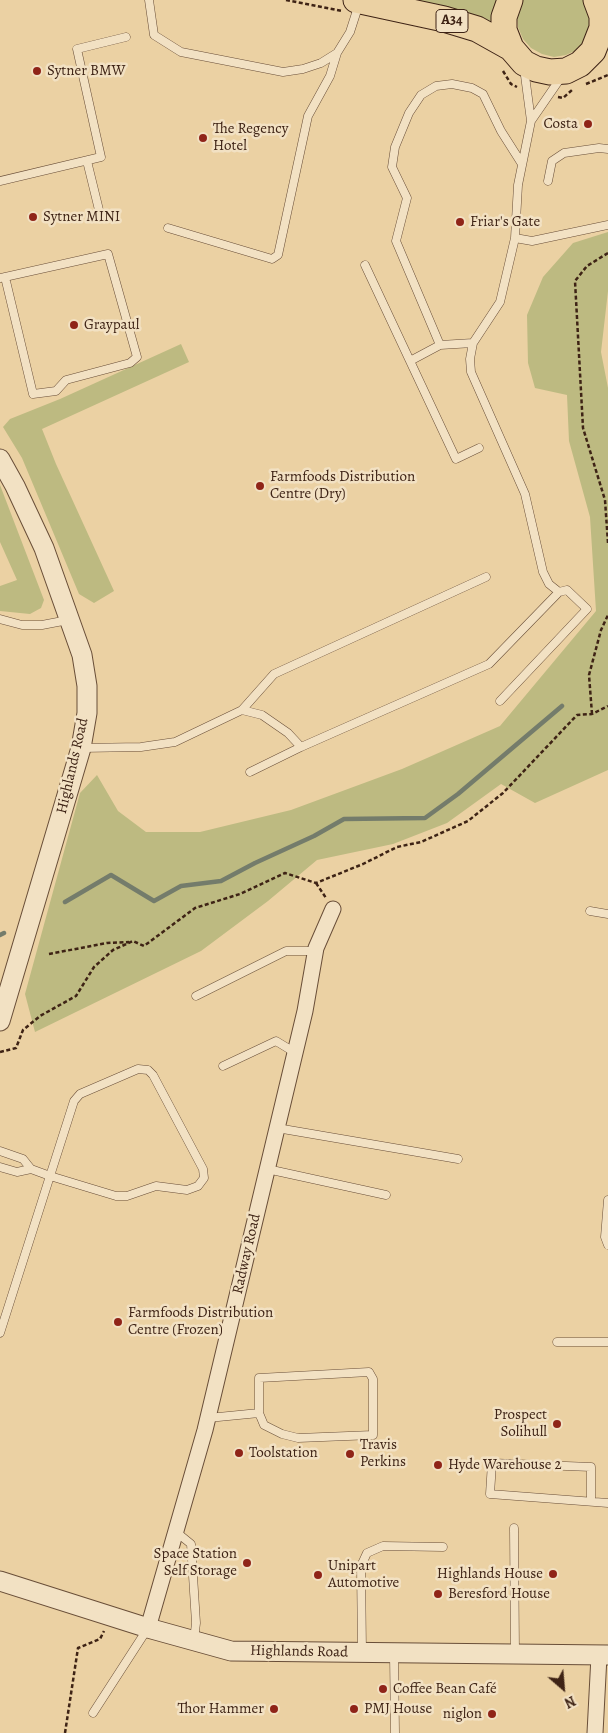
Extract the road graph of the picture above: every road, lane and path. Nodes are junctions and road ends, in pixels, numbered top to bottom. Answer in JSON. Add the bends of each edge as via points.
{"nodes":[{"id":1,"x":149,"y":0,"type":"edge"},
{"id":2,"x":286,"y":0,"type":"edge"},
{"id":3,"x":510,"y":0,"type":"edge"},
{"id":4,"x":601,"y":4,"type":"edge"},
{"id":5,"x":357,"y":5,"type":"edge"},
{"id":6,"x":126,"y":37,"type":"dead end"},
{"id":7,"x":601,"y":51,"type":"edge"},
{"id":8,"x":337,"y":53,"type":"junction"},
{"id":9,"x":511,"y":59,"type":"junction"},
{"id":10,"x":608,"y":75,"type":"edge"},
{"id":11,"x":576,"y":81,"type":"junction"},
{"id":12,"x":525,"y":90,"type":"junction"},
{"id":13,"x":546,"y":96,"type":"junction"},
{"id":14,"x":530,"y":121,"type":"junction"},
{"id":15,"x":608,"y":149,"type":"edge"},
{"id":16,"x":87,"y":161,"type":"junction"},
{"id":17,"x":522,"y":164,"type":"junction"},
{"id":18,"x":548,"y":180,"type":"dead end"},
{"id":19,"x":0,"y":182,"type":"edge"},
{"id":20,"x":100,"y":214,"type":"dead end"},
{"id":21,"x":608,"y":225,"type":"edge"},
{"id":22,"x":168,"y":228,"type":"dead end"},
{"id":23,"x":515,"y":238,"type":"junction"},
{"id":24,"x":608,"y":254,"type":"edge"},
{"id":25,"x":365,"y":265,"type":"dead end"},
{"id":26,"x":3,"y":278,"type":"edge"},
{"id":27,"x":472,"y":343,"type":"junction"},
{"id":28,"x":440,"y":345,"type":"junction"},
{"id":29,"x":410,"y":361,"type":"junction"},
{"id":30,"x":479,"y":448,"type":"dead end"},
{"id":31,"x":0,"y":460,"type":"edge"},
{"id":32,"x":608,"y":543,"type":"edge"},
{"id":33,"x":486,"y":577,"type":"dead end"},
{"id":34,"x":559,"y":592,"type":"junction"},
{"id":35,"x":608,"y":615,"type":"edge"},
{"id":36,"x":0,"y":619,"type":"edge"},
{"id":37,"x":70,"y":620,"type":"junction"},
{"id":38,"x":500,"y":701,"type":"dead end"},
{"id":39,"x":608,"y":706,"type":"edge"},
{"id":40,"x":242,"y":710,"type":"junction"},
{"id":41,"x":592,"y":714,"type":"junction"},
{"id":42,"x":301,"y":747,"type":"junction"},
{"id":43,"x":81,"y":748,"type":"junction"},
{"id":44,"x":250,"y":772,"type":"dead end"},
{"id":45,"x":316,"y":883,"type":"junction"},
{"id":46,"x":333,"y":909,"type":"joint"},
{"id":47,"x":590,"y":910,"type":"dead end"},
{"id":48,"x":608,"y":914,"type":"edge"},
{"id":49,"x":133,"y":941,"type":"junction"},
{"id":50,"x":316,"y":951,"type":"junction"},
{"id":51,"x":49,"y":954,"type":"dead end"},
{"id":52,"x":196,"y":996,"type":"dead end"},
{"id":53,"x":0,"y":1021,"type":"edge"},
{"id":54,"x":0,"y":1052,"type":"edge"},
{"id":55,"x":294,"y":1052,"type":"junction"},
{"id":56,"x":223,"y":1066,"type":"dead end"},
{"id":57,"x":277,"y":1128,"type":"junction"},
{"id":58,"x":0,"y":1151,"type":"edge"},
{"id":59,"x":458,"y":1159,"type":"dead end"},
{"id":60,"x":0,"y":1166,"type":"edge"},
{"id":61,"x":31,"y":1169,"type":"junction"},
{"id":62,"x":267,"y":1169,"type":"junction"},
{"id":63,"x":50,"y":1176,"type":"junction"},
{"id":64,"x":386,"y":1195,"type":"dead end"},
{"id":65,"x":608,"y":1200,"type":"edge"},
{"id":66,"x":608,"y":1245,"type":"edge"},
{"id":67,"x":0,"y":1333,"type":"edge"},
{"id":68,"x":557,"y":1342,"type":"dead end"},
{"id":69,"x":608,"y":1342,"type":"edge"},
{"id":70,"x":259,"y":1413,"type":"junction"},
{"id":71,"x":208,"y":1418,"type":"junction"},
{"id":72,"x":591,"y":1500,"type":"junction"},
{"id":73,"x":608,"y":1502,"type":"edge"},
{"id":74,"x":514,"y":1528,"type":"dead end"},
{"id":75,"x":175,"y":1531,"type":"junction"},
{"id":76,"x":443,"y":1547,"type":"dead end"},
{"id":77,"x":0,"y":1580,"type":"edge"},
{"id":78,"x":106,"y":1614,"type":"junction"},
{"id":79,"x":148,"y":1628,"type":"junction"},
{"id":80,"x":194,"y":1640,"type":"junction"},
{"id":81,"x":362,"y":1654,"type":"junction"},
{"id":82,"x":394,"y":1654,"type":"junction"},
{"id":83,"x":515,"y":1654,"type":"junction"},
{"id":84,"x":603,"y":1655,"type":"edge"},
{"id":85,"x":93,"y":1713,"type":"dead end"},
{"id":86,"x":65,"y":1733,"type":"edge"},
{"id":87,"x":395,"y":1733,"type":"edge"},
{"id":88,"x":595,"y":1733,"type":"edge"}],
"edges":[{"from":1,"to":8,"type":"lane","via":[[154,35],[181,52],[283,72],[303,69]]},
{"from":2,"to":5,"type":"path"},
{"from":3,"to":9,"type":"highway","via":[[504,17],[504,30]]},
{"from":4,"to":7,"type":"highway"},
{"from":5,"to":8,"type":"lane","via":[[350,32]]},
{"from":5,"to":9,"type":"highway","number":"A34","via":[[477,29]]},
{"from":6,"to":16,"type":"lane","via":[[77,49],[101,157]]},
{"from":7,"to":11,"type":"highway","via":[[580,64]]},
{"from":8,"to":22,"type":"lane","via":[[330,76],[308,116],[278,255],[272,258]]},
{"from":9,"to":11,"type":"highway","number":"A34"},
{"from":9,"to":12,"type":"lane"},
{"from":9,"to":12,"type":"path","via":[[511,84]]},
{"from":10,"to":11,"type":"path"},
{"from":11,"to":13,"type":"lane"},
{"from":11,"to":13,"type":"path","via":[[563,98]]},
{"from":12,"to":14,"type":"lane"},
{"from":13,"to":14,"type":"lane"},
{"from":14,"to":17,"type":"lane"},
{"from":15,"to":18,"type":"lane","via":[[564,153],[552,161]]},
{"from":16,"to":19,"type":"lane"},
{"from":16,"to":20,"type":"lane"},
{"from":17,"to":23,"type":"lane"},
{"from":17,"to":28,"type":"lane","via":[[501,131],[484,94],[472,88],[452,84],[436,86],[421,95],[409,113],[395,147],[392,167],[407,198],[396,241]]},
{"from":21,"to":23,"type":"lane","via":[[532,241]]},
{"from":23,"to":27,"type":"lane","via":[[500,302]]},
{"from":24,"to":32,"type":"path","via":[[587,266],[575,281],[583,428],[605,500]]},
{"from":25,"to":29,"type":"lane"},
{"from":26,"to":26,"type":"lane","via":[[108,254],[137,357],[130,363],[66,380],[56,391],[32,394]]},
{"from":27,"to":28,"type":"lane"},
{"from":27,"to":34,"type":"lane","via":[[471,372],[525,494],[543,572],[549,584]]},
{"from":28,"to":29,"type":"lane"},
{"from":29,"to":30,"type":"lane","via":[[456,459]]},
{"from":31,"to":37,"type":"street","name":"Highlands Road","via":[[44,548]]},
{"from":33,"to":40,"type":"lane","via":[[274,674]]},
{"from":34,"to":38,"type":"lane","via":[[567,590],[587,609]]},
{"from":34,"to":42,"type":"lane","via":[[489,664]]},
{"from":35,"to":41,"type":"path","via":[[589,675]]},
{"from":36,"to":37,"type":"lane","via":[[42,625]]},
{"from":37,"to":43,"type":"street","name":"Highlands Road","via":[[82,655],[87,686]]},
{"from":39,"to":41,"type":"path"},
{"from":40,"to":42,"type":"lane","via":[[262,715],[288,733]]},
{"from":40,"to":43,"type":"lane","via":[[176,742],[142,747]]},
{"from":41,"to":45,"type":"path","via":[[577,715],[503,793],[468,821],[421,842],[397,847]]},
{"from":42,"to":44,"type":"lane"},
{"from":43,"to":53,"type":"street","name":"Highlands Road"},
{"from":45,"to":46,"type":"path"},
{"from":45,"to":49,"type":"path","via":[[285,873],[240,894],[194,908],[144,946]]},
{"from":46,"to":50,"type":"street","name":"Radway Road"},
{"from":47,"to":48,"type":"lane"},
{"from":49,"to":51,"type":"path"},
{"from":49,"to":54,"type":"path","via":[[112,950],[94,967],[76,996],[40,1016],[23,1030],[16,1048]]},
{"from":50,"to":52,"type":"lane","via":[[286,951]]},
{"from":50,"to":55,"type":"street","name":"Radway Road","via":[[306,1011]]},
{"from":55,"to":56,"type":"lane","via":[[276,1041]]},
{"from":55,"to":57,"type":"street","name":"Radway Road"},
{"from":57,"to":59,"type":"lane"},
{"from":57,"to":62,"type":"street","name":"Radway Road"},
{"from":58,"to":61,"type":"lane","via":[[23,1158]]},
{"from":60,"to":61,"type":"lane","via":[[17,1172]]},
{"from":61,"to":63,"type":"lane"},
{"from":62,"to":64,"type":"lane"},
{"from":62,"to":71,"type":"street","name":"Radway Road"},
{"from":63,"to":63,"type":"lane","via":[[121,1196],[156,1186],[187,1190],[198,1186],[204,1178],[203,1169],[153,1075],[148,1070],[138,1069],[80,1094],[74,1102]]},
{"from":63,"to":67,"type":"lane"},
{"from":65,"to":66,"type":"lane","via":[[605,1237]]},
{"from":68,"to":69,"type":"lane"},
{"from":70,"to":70,"type":"lane","via":[[259,1378],[369,1372],[373,1379],[373,1435],[298,1438],[264,1425]]},
{"from":70,"to":71,"type":"lane"},
{"from":71,"to":75,"type":"street","name":"Radway Road"},
{"from":72,"to":72,"type":"lane","via":[[490,1494],[492,1463],[591,1467]]},
{"from":72,"to":73,"type":"lane"},
{"from":74,"to":83,"type":"lane"},
{"from":75,"to":79,"type":"street","name":"Radway Road"},
{"from":75,"to":80,"type":"lane","via":[[191,1544],[196,1622]]},
{"from":76,"to":81,"type":"lane","via":[[383,1546],[367,1552],[361,1566]]},
{"from":77,"to":78,"type":"street","name":"Highlands Road"},
{"from":78,"to":79,"type":"street","name":"Highlands Road"},
{"from":78,"to":86,"type":"path","via":[[100,1639],[78,1648]]},
{"from":79,"to":80,"type":"street","name":"Highlands Road"},
{"from":79,"to":85,"type":"lane"},
{"from":80,"to":81,"type":"street","name":"Highlands Road","via":[[231,1650]]},
{"from":81,"to":82,"type":"street","name":"Highlands Road"},
{"from":82,"to":83,"type":"street","name":"Highlands Road"},
{"from":82,"to":87,"type":"lane"},
{"from":83,"to":84,"type":"street","name":"Highlands Road"},
{"from":84,"to":88,"type":"street"}]}
